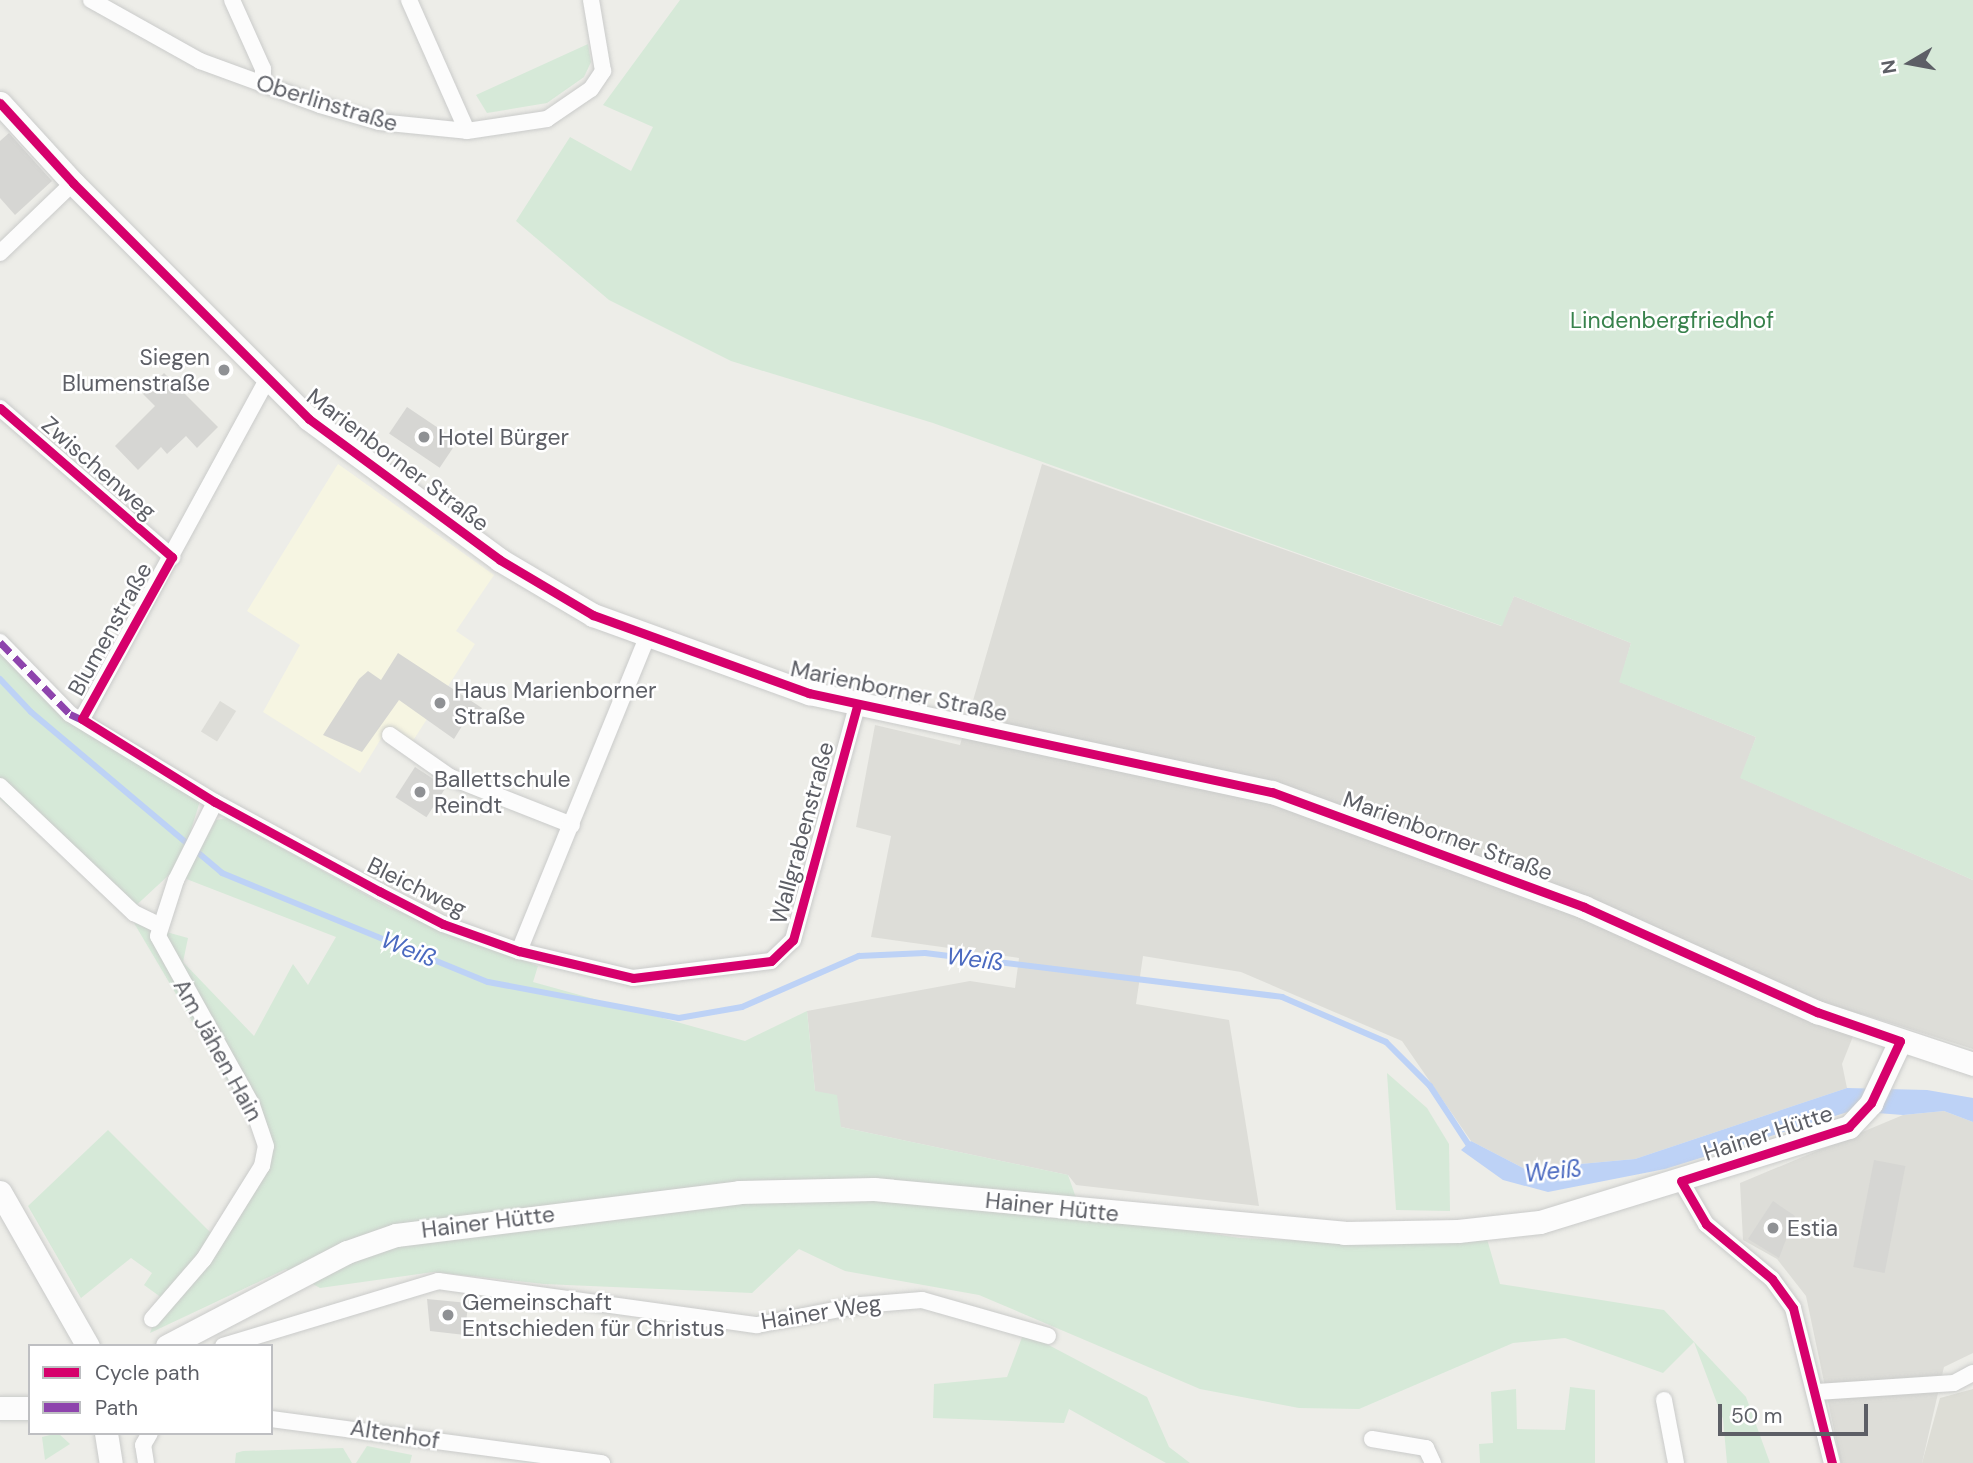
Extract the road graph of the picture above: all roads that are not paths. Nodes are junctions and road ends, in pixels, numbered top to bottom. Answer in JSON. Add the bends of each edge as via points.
{"nodes":[{"id":1,"x":91,"y":0,"type":"edge"},
{"id":2,"x":232,"y":0,"type":"edge"},
{"id":3,"x":409,"y":0,"type":"edge"},
{"id":4,"x":591,"y":0,"type":"edge"},
{"id":5,"x":263,"y":85,"type":"junction"},
{"id":6,"x":0,"y":103,"type":"edge"},
{"id":7,"x":467,"y":131,"type":"junction"},
{"id":8,"x":73,"y":183,"type":"junction"},
{"id":9,"x":0,"y":253,"type":"edge"},
{"id":10,"x":267,"y":380,"type":"junction"},
{"id":11,"x":0,"y":408,"type":"edge"},
{"id":12,"x":172,"y":557,"type":"junction"},
{"id":13,"x":647,"y":638,"type":"junction"},
{"id":14,"x":0,"y":642,"type":"edge"},
{"id":15,"x":857,"y":706,"type":"junction"},
{"id":16,"x":82,"y":719,"type":"junction"},
{"id":17,"x":390,"y":735,"type":"dead end"},
{"id":18,"x":0,"y":786,"type":"edge"},
{"id":19,"x":215,"y":802,"type":"junction"},
{"id":20,"x":572,"y":825,"type":"junction"},
{"id":21,"x":159,"y":925,"type":"junction"},
{"id":22,"x":519,"y":951,"type":"junction"},
{"id":23,"x":771,"y":961,"type":"joint"},
{"id":24,"x":1900,"y":1041,"type":"junction"},
{"id":25,"x":1973,"y":1064,"type":"edge"},
{"id":26,"x":1681,"y":1181,"type":"junction"},
{"id":27,"x":0,"y":1192,"type":"edge"},
{"id":28,"x":152,"y":1319,"type":"dead end"},
{"id":29,"x":1048,"y":1336,"type":"dead end"},
{"id":30,"x":87,"y":1344,"type":"edge"},
{"id":31,"x":171,"y":1344,"type":"edge"},
{"id":32,"x":230,"y":1344,"type":"edge"},
{"id":33,"x":1973,"y":1373,"type":"edge"},
{"id":34,"x":1817,"y":1392,"type":"junction"},
{"id":35,"x":1664,"y":1400,"type":"dead end"},
{"id":36,"x":0,"y":1408,"type":"edge"},
{"id":37,"x":28,"y":1408,"type":"edge"},
{"id":38,"x":273,"y":1419,"type":"edge"},
{"id":39,"x":106,"y":1435,"type":"edge"},
{"id":40,"x":149,"y":1435,"type":"edge"},
{"id":41,"x":1372,"y":1439,"type":"dead end"},
{"id":42,"x":111,"y":1463,"type":"edge"},
{"id":43,"x":146,"y":1463,"type":"edge"},
{"id":44,"x":602,"y":1463,"type":"edge"},
{"id":45,"x":1433,"y":1463,"type":"edge"},
{"id":46,"x":1676,"y":1463,"type":"edge"},
{"id":47,"x":1832,"y":1463,"type":"edge"}],
"edges":[{"from":1,"to":5,"type":"street","name":"Oberlinstraße","via":[[200,61]]},
{"from":2,"to":5,"type":"street","via":[[263,69]]},
{"from":3,"to":7,"type":"street"},
{"from":4,"to":7,"type":"street","name":"Oberlinstraße","via":[[603,71],[591,89],[547,119]]},
{"from":5,"to":7,"type":"street","name":"Oberlinstraße","via":[[379,122]]},
{"from":6,"to":8,"type":"main road","name":"Marienborner Straße"},
{"from":8,"to":9,"type":"street"},
{"from":8,"to":10,"type":"main road","name":"Marienborner Straße"},
{"from":10,"to":12,"type":"street","name":"Blumenstraße"},
{"from":10,"to":13,"type":"main road","name":"Marienborner Straße","via":[[352,454],[500,560],[583,609]]},
{"from":11,"to":12,"type":"street","name":"Zwischenweg"},
{"from":12,"to":16,"type":"street","name":"Blumenstraße"},
{"from":13,"to":15,"type":"main road","name":"Marienborner Straße","via":[[753,677]]},
{"from":13,"to":20,"type":"street"},
{"from":14,"to":16,"type":"street","name":"Bleichweg"},
{"from":15,"to":23,"type":"street","name":"Wallgrabenstraße","via":[[793,940]]},
{"from":15,"to":24,"type":"main road","name":"Marienborner Straße","via":[[1272,792],[1584,907],[1816,1012]]},
{"from":16,"to":19,"type":"street","name":"Bleichweg"},
{"from":17,"to":20,"type":"street","via":[[450,777]]},
{"from":18,"to":21,"type":"street","via":[[134,913]]},
{"from":19,"to":21,"type":"street"},
{"from":19,"to":22,"type":"street","name":"Bleichweg","via":[[443,924]]},
{"from":20,"to":22,"type":"street"},
{"from":21,"to":28,"type":"street","name":"Am Jähen Hain","via":[[168,959],[252,1105],[266,1146],[262,1166],[204,1259]]},
{"from":22,"to":23,"type":"street","name":"Bleichweg","via":[[633,978]]},
{"from":24,"to":25,"type":"main road","name":"Marienborner Straße"},
{"from":24,"to":26,"type":"main road","name":"Hainer Hütte","via":[[1861,1117],[1831,1136]]},
{"from":26,"to":31,"type":"main road","name":"Hainer Hütte","via":[[1540,1222],[1458,1231],[1344,1233],[874,1189],[739,1192],[396,1235],[323,1263]]},
{"from":26,"to":34,"type":"street","via":[[1706,1224],[1784,1293],[1801,1324]]},
{"from":27,"to":30,"type":"main road"},
{"from":29,"to":32,"type":"street","name":"Hainer Weg","via":[[922,1300],[861,1305],[757,1325],[438,1281]]},
{"from":33,"to":34,"type":"street","via":[[1954,1383]]},
{"from":34,"to":47,"type":"street"},
{"from":35,"to":46,"type":"street"},
{"from":36,"to":37,"type":"main road"},
{"from":38,"to":44,"type":"street","name":"Altenhof"},
{"from":39,"to":42,"type":"main road"},
{"from":40,"to":43,"type":"street","via":[[143,1446]]},
{"from":41,"to":45,"type":"street","via":[[1426,1447]]}]}
